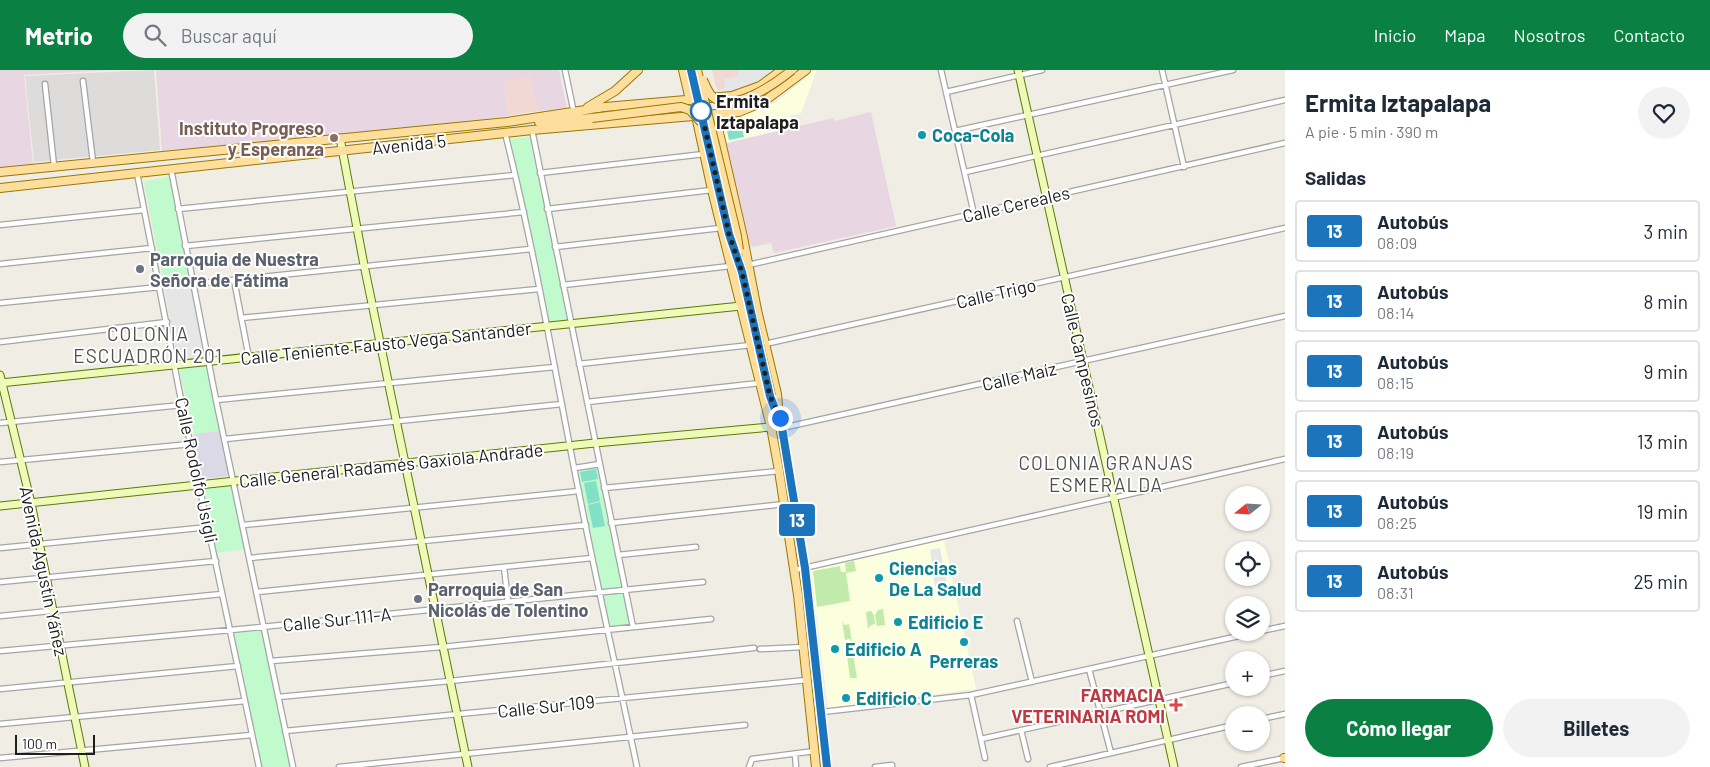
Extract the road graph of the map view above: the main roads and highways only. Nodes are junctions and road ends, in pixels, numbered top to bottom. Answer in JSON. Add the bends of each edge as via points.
{"nodes":[{"id":1,"x":638,"y":70,"type":"edge"},
{"id":2,"x":683,"y":70,"type":"edge"},
{"id":3,"x":691,"y":70,"type":"edge"},
{"id":4,"x":698,"y":70,"type":"edge"},
{"id":5,"x":782,"y":70,"type":"edge"},
{"id":6,"x":792,"y":70,"type":"edge"},
{"id":7,"x":806,"y":70,"type":"edge"},
{"id":8,"x":707,"y":98,"type":"junction"},
{"id":9,"x":690,"y":100,"type":"junction"},
{"id":10,"x":575,"y":112,"type":"junction"},
{"id":11,"x":715,"y":115,"type":"junction"},
{"id":12,"x":696,"y":116,"type":"junction"},
{"id":13,"x":527,"y":120,"type":"junction"},
{"id":14,"x":706,"y":132,"type":"junction"},
{"id":15,"x":720,"y":140,"type":"junction"},
{"id":16,"x":703,"y":150,"type":"junction"},
{"id":17,"x":0,"y":172,"type":"edge"},
{"id":18,"x":0,"y":188,"type":"edge"},
{"id":19,"x":735,"y":280,"type":"junction"},
{"id":20,"x":780,"y":418,"type":"junction"},
{"id":21,"x":801,"y":544,"type":"junction"},
{"id":22,"x":791,"y":545,"type":"junction"},
{"id":23,"x":809,"y":594,"type":"junction"},
{"id":24,"x":798,"y":595,"type":"junction"},
{"id":25,"x":816,"y":767,"type":"edge"},
{"id":26,"x":827,"y":767,"type":"edge"}],
"edges":[{"from":1,"to":10,"type":"main road","via":[[615,91]]},
{"from":2,"to":9,"type":"main road"},
{"from":3,"to":14,"type":"main road","bridge":true},
{"from":4,"to":6,"type":"main road","bridge":true,"via":[[710,94],[725,102],[742,100],[760,92]]},
{"from":4,"to":8,"type":"main road"},
{"from":4,"to":19,"type":"main road","bridge":true,"via":[[737,236]]},
{"from":5,"to":8,"type":"main road","name":"Avenida 5","via":[[760,86],[745,92]]},
{"from":7,"to":11,"type":"main road","name":"Avenida 5","via":[[764,102],[739,112]]},
{"from":8,"to":9,"type":"main road","name":"Avenida 5"},
{"from":9,"to":10,"type":"main road","name":"Avenida 5"},
{"from":10,"to":13,"type":"main road","name":"Avenida 5"},
{"from":11,"to":12,"type":"main road","name":"Avenida 5"},
{"from":11,"to":15,"type":"main road"},
{"from":12,"to":16,"type":"main road"},
{"from":12,"to":18,"type":"main road","name":"Avenida 5","via":[[532,130]]},
{"from":13,"to":14,"type":"main road","bridge":true,"via":[[547,122],[682,107],[696,115]]},
{"from":13,"to":17,"type":"main road","name":"Avenida 5"},
{"from":14,"to":20,"type":"main road","bridge":true,"via":[[770,396]]},
{"from":15,"to":16,"type":"main road","via":[[706,138]]},
{"from":15,"to":20,"type":"main road"},
{"from":16,"to":19,"type":"main road"},
{"from":19,"to":22,"type":"main road","via":[[771,427]]},
{"from":20,"to":21,"type":"main road"},
{"from":21,"to":22,"type":"main road"},
{"from":21,"to":23,"type":"main road"},
{"from":22,"to":24,"type":"main road"},
{"from":23,"to":24,"type":"main road"},
{"from":23,"to":26,"type":"main road"},
{"from":24,"to":25,"type":"main road"}]}
